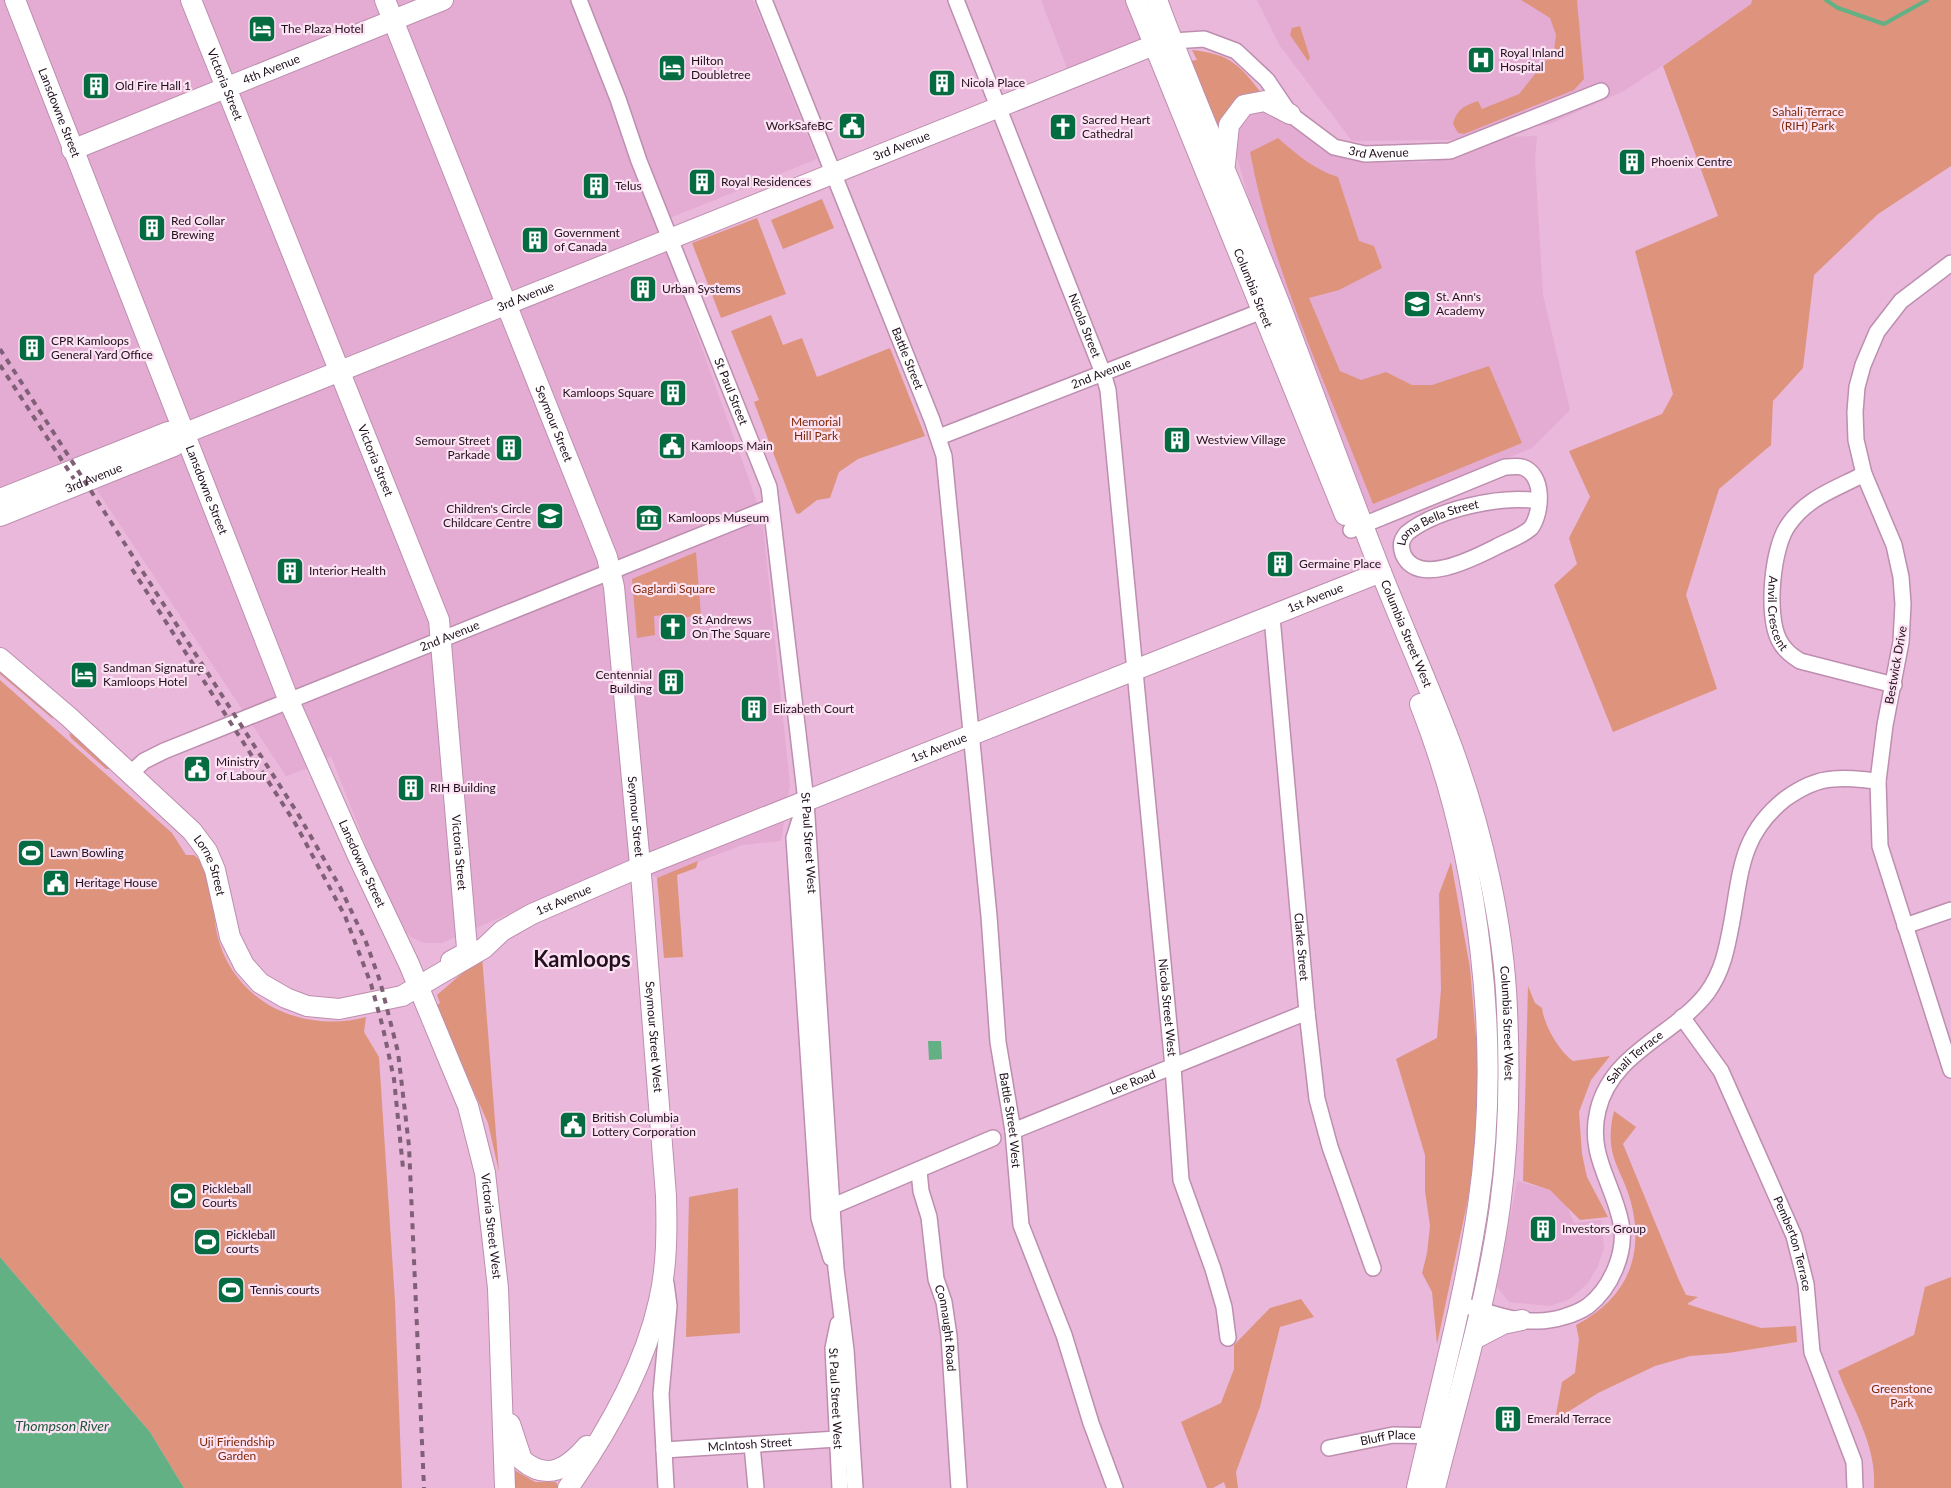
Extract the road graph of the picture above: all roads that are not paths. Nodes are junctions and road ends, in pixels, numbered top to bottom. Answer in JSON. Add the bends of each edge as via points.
{"nodes":[{"id":1,"x":14,"y":0,"type":"edge"},
{"id":2,"x":191,"y":0,"type":"edge"},
{"id":3,"x":385,"y":0,"type":"edge"},
{"id":4,"x":443,"y":0,"type":"edge"},
{"id":5,"x":579,"y":0,"type":"edge"},
{"id":6,"x":764,"y":0,"type":"edge"},
{"id":7,"x":956,"y":0,"type":"edge"},
{"id":8,"x":1136,"y":0,"type":"edge"},
{"id":9,"x":1157,"y":0,"type":"edge"},
{"id":10,"x":393,"y":20,"type":"junction"},
{"id":11,"x":1163,"y":44,"type":"junction"},
{"id":12,"x":226,"y":89,"type":"junction"},
{"id":13,"x":1601,"y":91,"type":"dead end"},
{"id":14,"x":999,"y":108,"type":"junction"},
{"id":15,"x":1290,"y":114,"type":"junction"},
{"id":16,"x":72,"y":150,"type":"junction"},
{"id":17,"x":1224,"y":168,"type":"junction"},
{"id":18,"x":833,"y":173,"type":"junction"},
{"id":19,"x":670,"y":238,"type":"junction"},
{"id":20,"x":1951,"y":263,"type":"edge"},
{"id":21,"x":507,"y":304,"type":"junction"},
{"id":22,"x":1262,"y":311,"type":"junction"},
{"id":23,"x":340,"y":370,"type":"junction"},
{"id":24,"x":1103,"y":372,"type":"junction"},
{"id":25,"x":183,"y":434,"type":"junction"},
{"id":26,"x":939,"y":437,"type":"junction"},
{"id":27,"x":1864,"y":474,"type":"junction"},
{"id":28,"x":0,"y":499,"type":"edge"},
{"id":29,"x":1538,"y":501,"type":"junction"},
{"id":30,"x":772,"y":507,"type":"junction"},
{"id":31,"x":0,"y":516,"type":"edge"},
{"id":32,"x":1357,"y":527,"type":"junction"},
{"id":33,"x":610,"y":571,"type":"junction"},
{"id":34,"x":1375,"y":574,"type":"junction"},
{"id":35,"x":1272,"y":617,"type":"junction"},
{"id":36,"x":441,"y":638,"type":"junction"},
{"id":37,"x":0,"y":658,"type":"edge"},
{"id":38,"x":1134,"y":671,"type":"junction"},
{"id":39,"x":1894,"y":685,"type":"junction"},
{"id":40,"x":289,"y":701,"type":"junction"},
{"id":41,"x":971,"y":736,"type":"junction"},
{"id":42,"x":131,"y":773,"type":"junction"},
{"id":43,"x":1878,"y":781,"type":"junction"},
{"id":44,"x":806,"y":801,"type":"junction"},
{"id":45,"x":640,"y":867,"type":"junction"},
{"id":46,"x":1951,"y":910,"type":"edge"},
{"id":47,"x":1905,"y":926,"type":"junction"},
{"id":48,"x":502,"y":931,"type":"junction"},
{"id":49,"x":466,"y":943,"type":"junction"},
{"id":50,"x":438,"y":974,"type":"junction"},
{"id":51,"x":416,"y":981,"type":"junction"},
{"id":52,"x":1308,"y":1012,"type":"junction"},
{"id":53,"x":1682,"y":1017,"type":"junction"},
{"id":54,"x":1173,"y":1067,"type":"junction"},
{"id":55,"x":1951,"y":1070,"type":"edge"},
{"id":56,"x":1013,"y":1131,"type":"junction"},
{"id":57,"x":993,"y":1138,"type":"dead end"},
{"id":58,"x":919,"y":1171,"type":"junction"},
{"id":59,"x":833,"y":1206,"type":"junction"},
{"id":60,"x":664,"y":1267,"type":"junction"},
{"id":61,"x":1373,"y":1268,"type":"dead end"},
{"id":62,"x":836,"y":1269,"type":"junction"},
{"id":63,"x":1459,"y":1304,"type":"junction"},
{"id":64,"x":1480,"y":1310,"type":"junction"},
{"id":65,"x":841,"y":1311,"type":"junction"},
{"id":66,"x":1522,"y":1320,"type":"junction"},
{"id":67,"x":1228,"y":1338,"type":"dead end"},
{"id":68,"x":1474,"y":1339,"type":"junction"},
{"id":69,"x":502,"y":1367,"type":"junction"},
{"id":70,"x":612,"y":1416,"type":"junction"},
{"id":71,"x":1438,"y":1436,"type":"junction"},
{"id":72,"x":837,"y":1439,"type":"junction"},
{"id":73,"x":752,"y":1445,"type":"junction"},
{"id":74,"x":1329,"y":1448,"type":"dead end"},
{"id":75,"x":664,"y":1450,"type":"junction"},
{"id":76,"x":505,"y":1488,"type":"edge"},
{"id":77,"x":568,"y":1488,"type":"edge"},
{"id":78,"x":666,"y":1488,"type":"edge"},
{"id":79,"x":756,"y":1488,"type":"edge"},
{"id":80,"x":840,"y":1488,"type":"edge"},
{"id":81,"x":855,"y":1488,"type":"edge"},
{"id":82,"x":959,"y":1488,"type":"edge"},
{"id":83,"x":1115,"y":1488,"type":"edge"},
{"id":84,"x":1417,"y":1488,"type":"edge"},
{"id":85,"x":1435,"y":1488,"type":"edge"},
{"id":86,"x":1855,"y":1488,"type":"edge"}],
"edges":[{"from":1,"to":16,"type":"main road","name":"Lansdowne Street"},
{"from":2,"to":12,"type":"main road","name":"Victoria Street"},
{"from":3,"to":10,"type":"main road","name":"Seymour Street"},
{"from":4,"to":10,"type":"main road","name":"4th Avenue"},
{"from":5,"to":19,"type":"street","name":"St Paul Street"},
{"from":6,"to":18,"type":"street","name":"Battle Street"},
{"from":7,"to":14,"type":"street","name":"Nicola Street"},
{"from":8,"to":11,"type":"main road","name":"Columbia Street"},
{"from":9,"to":11,"type":"main road","name":"Columbia Street"},
{"from":10,"to":12,"type":"main road","name":"4th Avenue"},
{"from":10,"to":21,"type":"main road","name":"Seymour Street"},
{"from":11,"to":14,"type":"main road","name":"3rd Avenue"},
{"from":11,"to":15,"type":"street","name":"3rd Avenue","via":[[1204,39],[1236,51],[1267,80]]},
{"from":11,"to":17,"type":"main road","name":"Columbia Street"},
{"from":11,"to":22,"type":"main road","name":"Columbia Street"},
{"from":12,"to":16,"type":"main road","name":"4th Avenue"},
{"from":12,"to":23,"type":"main road","name":"Victoria Street"},
{"from":13,"to":15,"type":"street","name":"3rd Avenue","via":[[1450,151],[1365,154],[1334,147]]},
{"from":14,"to":18,"type":"main road","name":"3rd Avenue"},
{"from":14,"to":24,"type":"street","name":"Nicola Street"},
{"from":15,"to":17,"type":"main road","via":[[1264,101],[1244,105],[1229,125]]},
{"from":16,"to":25,"type":"main road","name":"Lansdowne Street"},
{"from":17,"to":32,"type":"main road","name":"Columbia Street","via":[[1296,346]]},
{"from":18,"to":19,"type":"main road","name":"3rd Avenue"},
{"from":18,"to":26,"type":"street","name":"Battle Street"},
{"from":19,"to":21,"type":"main road","name":"3rd Avenue"},
{"from":19,"to":30,"type":"street","name":"St Paul Street","via":[[769,487]]},
{"from":20,"to":27,"type":"street","name":"Bestwick Drive","via":[[1901,301],[1882,324],[1870,346],[1857,387],[1855,412],[1856,440]]},
{"from":21,"to":23,"type":"main road","name":"3rd Avenue"},
{"from":21,"to":33,"type":"main road","name":"Seymour Street"},
{"from":22,"to":24,"type":"street","name":"2nd Avenue"},
{"from":22,"to":32,"type":"main road","name":"Columbia Street"},
{"from":23,"to":25,"type":"main road","name":"3rd Avenue"},
{"from":23,"to":36,"type":"main road","name":"Victoria Street","via":[[439,620]]},
{"from":24,"to":26,"type":"street","name":"2nd Avenue"},
{"from":24,"to":38,"type":"street","name":"Nicola Street","via":[[1108,390]]},
{"from":25,"to":28,"type":"main road","name":"3rd Avenue","via":[[168,432]]},
{"from":25,"to":31,"type":"main road","name":"3rd Avenue","via":[[174,446]]},
{"from":25,"to":40,"type":"main road","name":"Lansdowne Street"},
{"from":26,"to":41,"type":"street","name":"Battle Street","via":[[944,456]]},
{"from":27,"to":39,"type":"street","name":"Bestwick Drive","via":[[1894,544],[1901,577],[1904,622]]},
{"from":27,"to":39,"type":"street","name":"Anvil Crescent","via":[[1817,496],[1788,525],[1778,546],[1772,613],[1778,639],[1787,652],[1800,661]]},
{"from":29,"to":29,"type":"street","name":"Loma Bella Street","via":[[1531,528],[1479,555],[1443,568],[1425,570],[1411,564],[1403,552],[1402,541],[1410,531],[1458,508],[1498,501]]},
{"from":29,"to":32,"type":"street","name":"Loma Bella Street","via":[[1540,489],[1531,474],[1523,467],[1505,467]]},
{"from":30,"to":33,"type":"street","name":"2nd Avenue"},
{"from":30,"to":44,"type":"street","name":"St Paul Street"},
{"from":32,"to":34,"type":"main road","name":"Columbia Street"},
{"from":33,"to":36,"type":"street","name":"2nd Avenue"},
{"from":33,"to":45,"type":"main road","name":"Seymour Street"},
{"from":34,"to":35,"type":"main road","name":"1st Avenue"},
{"from":34,"to":63,"type":"main road","name":"Columbia Street West","via":[[1447,783],[1471,887],[1480,950],[1486,1013],[1484,1158]]},
{"from":34,"to":64,"type":"main road","name":"Columbia Street West","via":[[1452,748],[1490,884],[1501,947],[1507,1008],[1508,1107],[1500,1206]]},
{"from":35,"to":38,"type":"main road","name":"1st Avenue"},
{"from":35,"to":52,"type":"street","name":"Clarke Street"},
{"from":36,"to":40,"type":"street","name":"2nd Avenue"},
{"from":36,"to":49,"type":"main road","name":"Victoria Street"},
{"from":37,"to":42,"type":"main road","name":"Lorne Street"},
{"from":38,"to":41,"type":"main road","name":"1st Avenue"},
{"from":38,"to":54,"type":"street","name":"Nicola Street West"},
{"from":39,"to":43,"type":"street","name":"Bestwick Drive"},
{"from":40,"to":42,"type":"street","name":"2nd Avenue","via":[[164,751],[144,761]]},
{"from":40,"to":51,"type":"main road","name":"Lansdowne Street"},
{"from":41,"to":44,"type":"main road","name":"1st Avenue"},
{"from":41,"to":56,"type":"street","name":"Battle Street West","via":[[998,1042]]},
{"from":42,"to":51,"type":"main road","name":"Lorne Street","via":[[186,825],[207,851],[220,884],[232,943],[255,978],[286,998],[314,1008],[339,1009],[402,996]]},
{"from":43,"to":47,"type":"street","name":"Bestwick Drive","via":[[1880,846]]},
{"from":43,"to":53,"type":"street","name":"Sahali Terrace","via":[[1833,779],[1814,783],[1795,792],[1768,813],[1749,845],[1741,868],[1719,975],[1706,994]]},
{"from":44,"to":45,"type":"main road","name":"1st Avenue"},
{"from":44,"to":59,"type":"street","name":"St Paul Street West"},
{"from":44,"to":62,"type":"street","name":"St Paul Street West","via":[[794,838],[819,1218],[826,1248]]},
{"from":45,"to":48,"type":"main road","name":"1st Avenue"},
{"from":45,"to":60,"type":"main road","name":"Seymour Street West","via":[[666,1196]]},
{"from":46,"to":47,"type":"street"},
{"from":47,"to":55,"type":"street","name":"Bestwick Drive"},
{"from":48,"to":49,"type":"main road","name":"1st Avenue","via":[[482,934]]},
{"from":48,"to":50,"type":"main road","name":"1st Avenue","via":[[484,948]]},
{"from":49,"to":50,"type":"main road","via":[[464,954],[448,963]]},
{"from":49,"to":51,"type":"main road","name":"1st Avenue"},
{"from":50,"to":51,"type":"main road","name":"1st Avenue"},
{"from":51,"to":69,"type":"main road","name":"Victoria Street West","via":[[468,1106],[478,1139],[494,1250]]},
{"from":52,"to":54,"type":"street","name":"Lee Road"},
{"from":52,"to":61,"type":"street","name":"Clarke Street","via":[[1318,1099],[1330,1147]]},
{"from":53,"to":66,"type":"street","name":"Sahali Terrace","via":[[1624,1062],[1604,1093],[1598,1110],[1596,1148],[1622,1225],[1622,1245],[1610,1281],[1587,1306],[1558,1318],[1537,1322]]},
{"from":53,"to":86,"type":"street","name":"Pemberton Terrace","via":[[1721,1071],[1794,1236],[1806,1284],[1812,1352],[1854,1462]]},
{"from":54,"to":56,"type":"street","name":"Lee Road"},
{"from":54,"to":67,"type":"street","name":"Nicola Street West","via":[[1181,1180],[1213,1269],[1224,1307]]},
{"from":56,"to":83,"type":"street","name":"Battle Street West","via":[[1021,1224],[1062,1330]]},
{"from":57,"to":58,"type":"street"},
{"from":58,"to":59,"type":"street"},
{"from":58,"to":82,"type":"street","name":"Connaught Road","via":[[921,1191],[930,1217],[936,1279],[944,1302]]},
{"from":59,"to":62,"type":"street","name":"St Paul Street West"},
{"from":60,"to":70,"type":"main road","name":"Seymour Street West","via":[[659,1302],[647,1340]]},
{"from":60,"to":75,"type":"street","name":"Seymour Street West","via":[[669,1306],[661,1394]]},
{"from":62,"to":65,"type":"street","name":"St Paul Street West"},
{"from":63,"to":64,"type":"street","name":"Sahali Terrace"},
{"from":63,"to":71,"type":"main road","name":"Columbia Street West"},
{"from":64,"to":66,"type":"street","name":"Sahali Terrace"},
{"from":64,"to":68,"type":"main road","name":"Columbia Street West"},
{"from":65,"to":72,"type":"street","name":"St Paul Street West","via":[[833,1348]]},
{"from":65,"to":81,"type":"street","name":"St Paul Street West"},
{"from":66,"to":68,"type":"main road","via":[[1497,1327]]},
{"from":68,"to":71,"type":"main road","name":"Columbia Street West"},
{"from":69,"to":70,"type":"main road","via":[[508,1417],[516,1446],[522,1460],[538,1470],[550,1471],[572,1463]]},
{"from":69,"to":76,"type":"main road","name":"Victoria Street West"},
{"from":70,"to":77,"type":"main road","name":"Seymour Street West","via":[[590,1457]]},
{"from":71,"to":74,"type":"street","name":"Bluff Place","via":[[1393,1435]]},
{"from":71,"to":84,"type":"main road","name":"Columbia Street West"},
{"from":71,"to":85,"type":"main road","name":"Columbia Street West"},
{"from":72,"to":73,"type":"street","name":"McIntosh Street"},
{"from":72,"to":80,"type":"street","name":"St Paul Street West"},
{"from":73,"to":75,"type":"street","name":"McIntosh Street"},
{"from":73,"to":79,"type":"street"},
{"from":75,"to":78,"type":"street","name":"Seymour Street West"}]}
